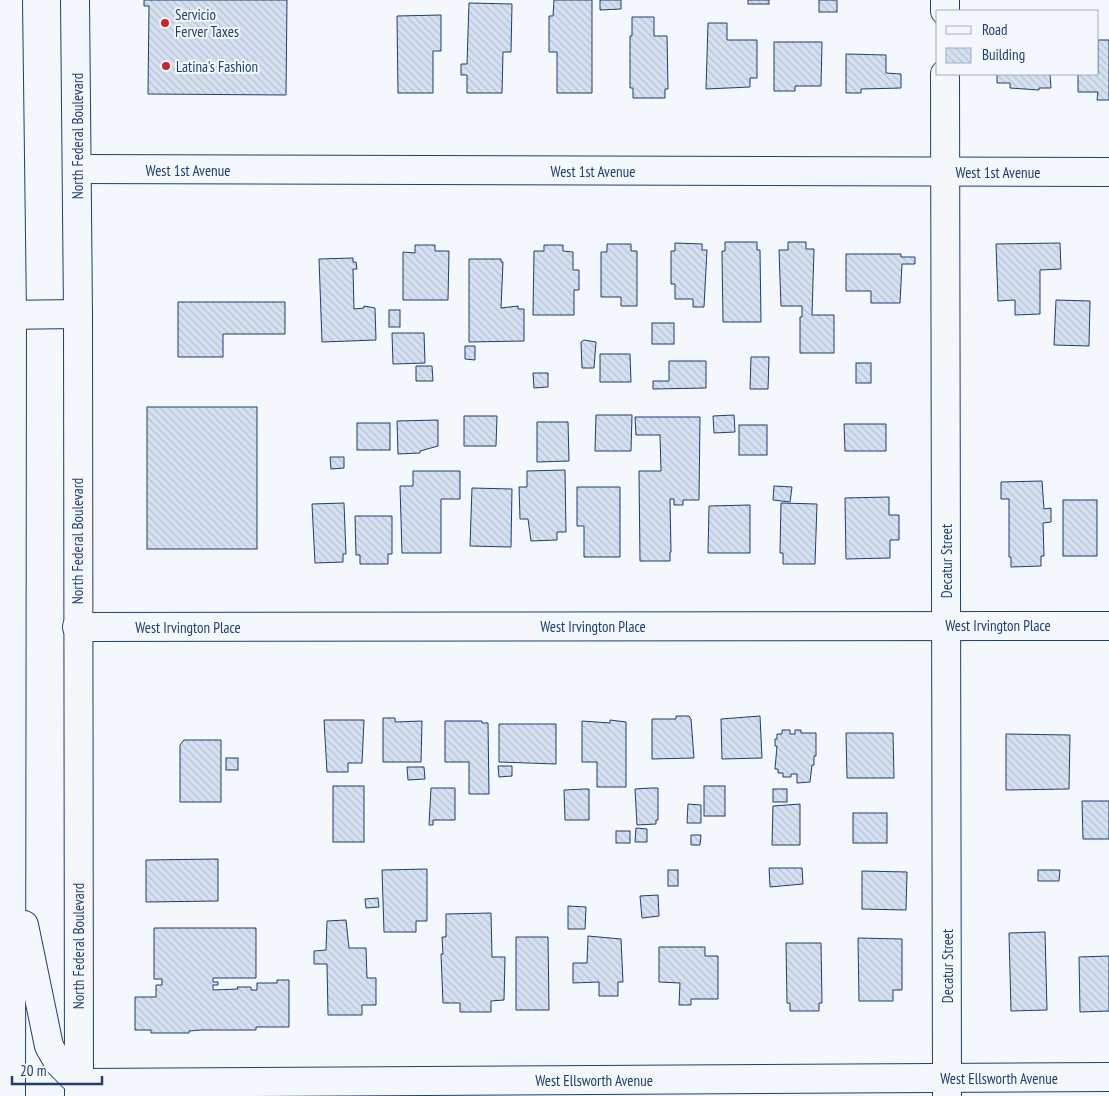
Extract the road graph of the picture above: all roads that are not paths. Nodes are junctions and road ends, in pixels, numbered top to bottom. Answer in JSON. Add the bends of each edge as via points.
{"nodes":[{"id":1,"x":8,"y":0,"type":"edge"},
{"id":2,"x":75,"y":0,"type":"edge"},
{"id":3,"x":945,"y":75,"type":"edge"},
{"id":4,"x":77,"y":169,"type":"junction"},
{"id":5,"x":945,"y":172,"type":"junction"},
{"id":6,"x":1109,"y":172,"type":"edge"},
{"id":7,"x":78,"y":314,"type":"junction"},
{"id":8,"x":6,"y":315,"type":"edge"},
{"id":9,"x":946,"y":625,"type":"junction"},
{"id":10,"x":1109,"y":626,"type":"edge"},
{"id":11,"x":77,"y":627,"type":"junction"},
{"id":12,"x":12,"y":860,"type":"junction"},
{"id":13,"x":1109,"y":1078,"type":"edge"},
{"id":14,"x":947,"y":1087,"type":"edge"},
{"id":15,"x":79,"y":1089,"type":"edge"},
{"id":16,"x":11,"y":1096,"type":"edge"}],
"edges":[{"from":1,"to":8,"type":"street"},
{"from":2,"to":4,"type":"street","name":"North Federal Boulevard"},
{"from":3,"to":5,"type":"street","name":"Decatur Street"},
{"from":4,"to":5,"type":"street","name":"West 1st Avenue"},
{"from":4,"to":7,"type":"street","name":"North Federal Boulevard"},
{"from":5,"to":6,"type":"street","name":"West 1st Avenue"},
{"from":5,"to":9,"type":"street","name":"Decatur Street"},
{"from":7,"to":8,"type":"street"},
{"from":7,"to":11,"type":"street","name":"North Federal Boulevard"},
{"from":8,"to":12,"type":"street"},
{"from":9,"to":10,"type":"street","name":"West Irvington Place"},
{"from":9,"to":11,"type":"street","name":"West Irvington Place"},
{"from":9,"to":14,"type":"street","name":"Decatur Street"},
{"from":11,"to":15,"type":"street","name":"North Federal Boulevard"},
{"from":12,"to":15,"type":"street","via":[[50,1046]]},
{"from":12,"to":16,"type":"street"},
{"from":13,"to":14,"type":"street","name":"West Ellsworth Avenue"},
{"from":14,"to":15,"type":"street","name":"West Ellsworth Avenue"}]}
